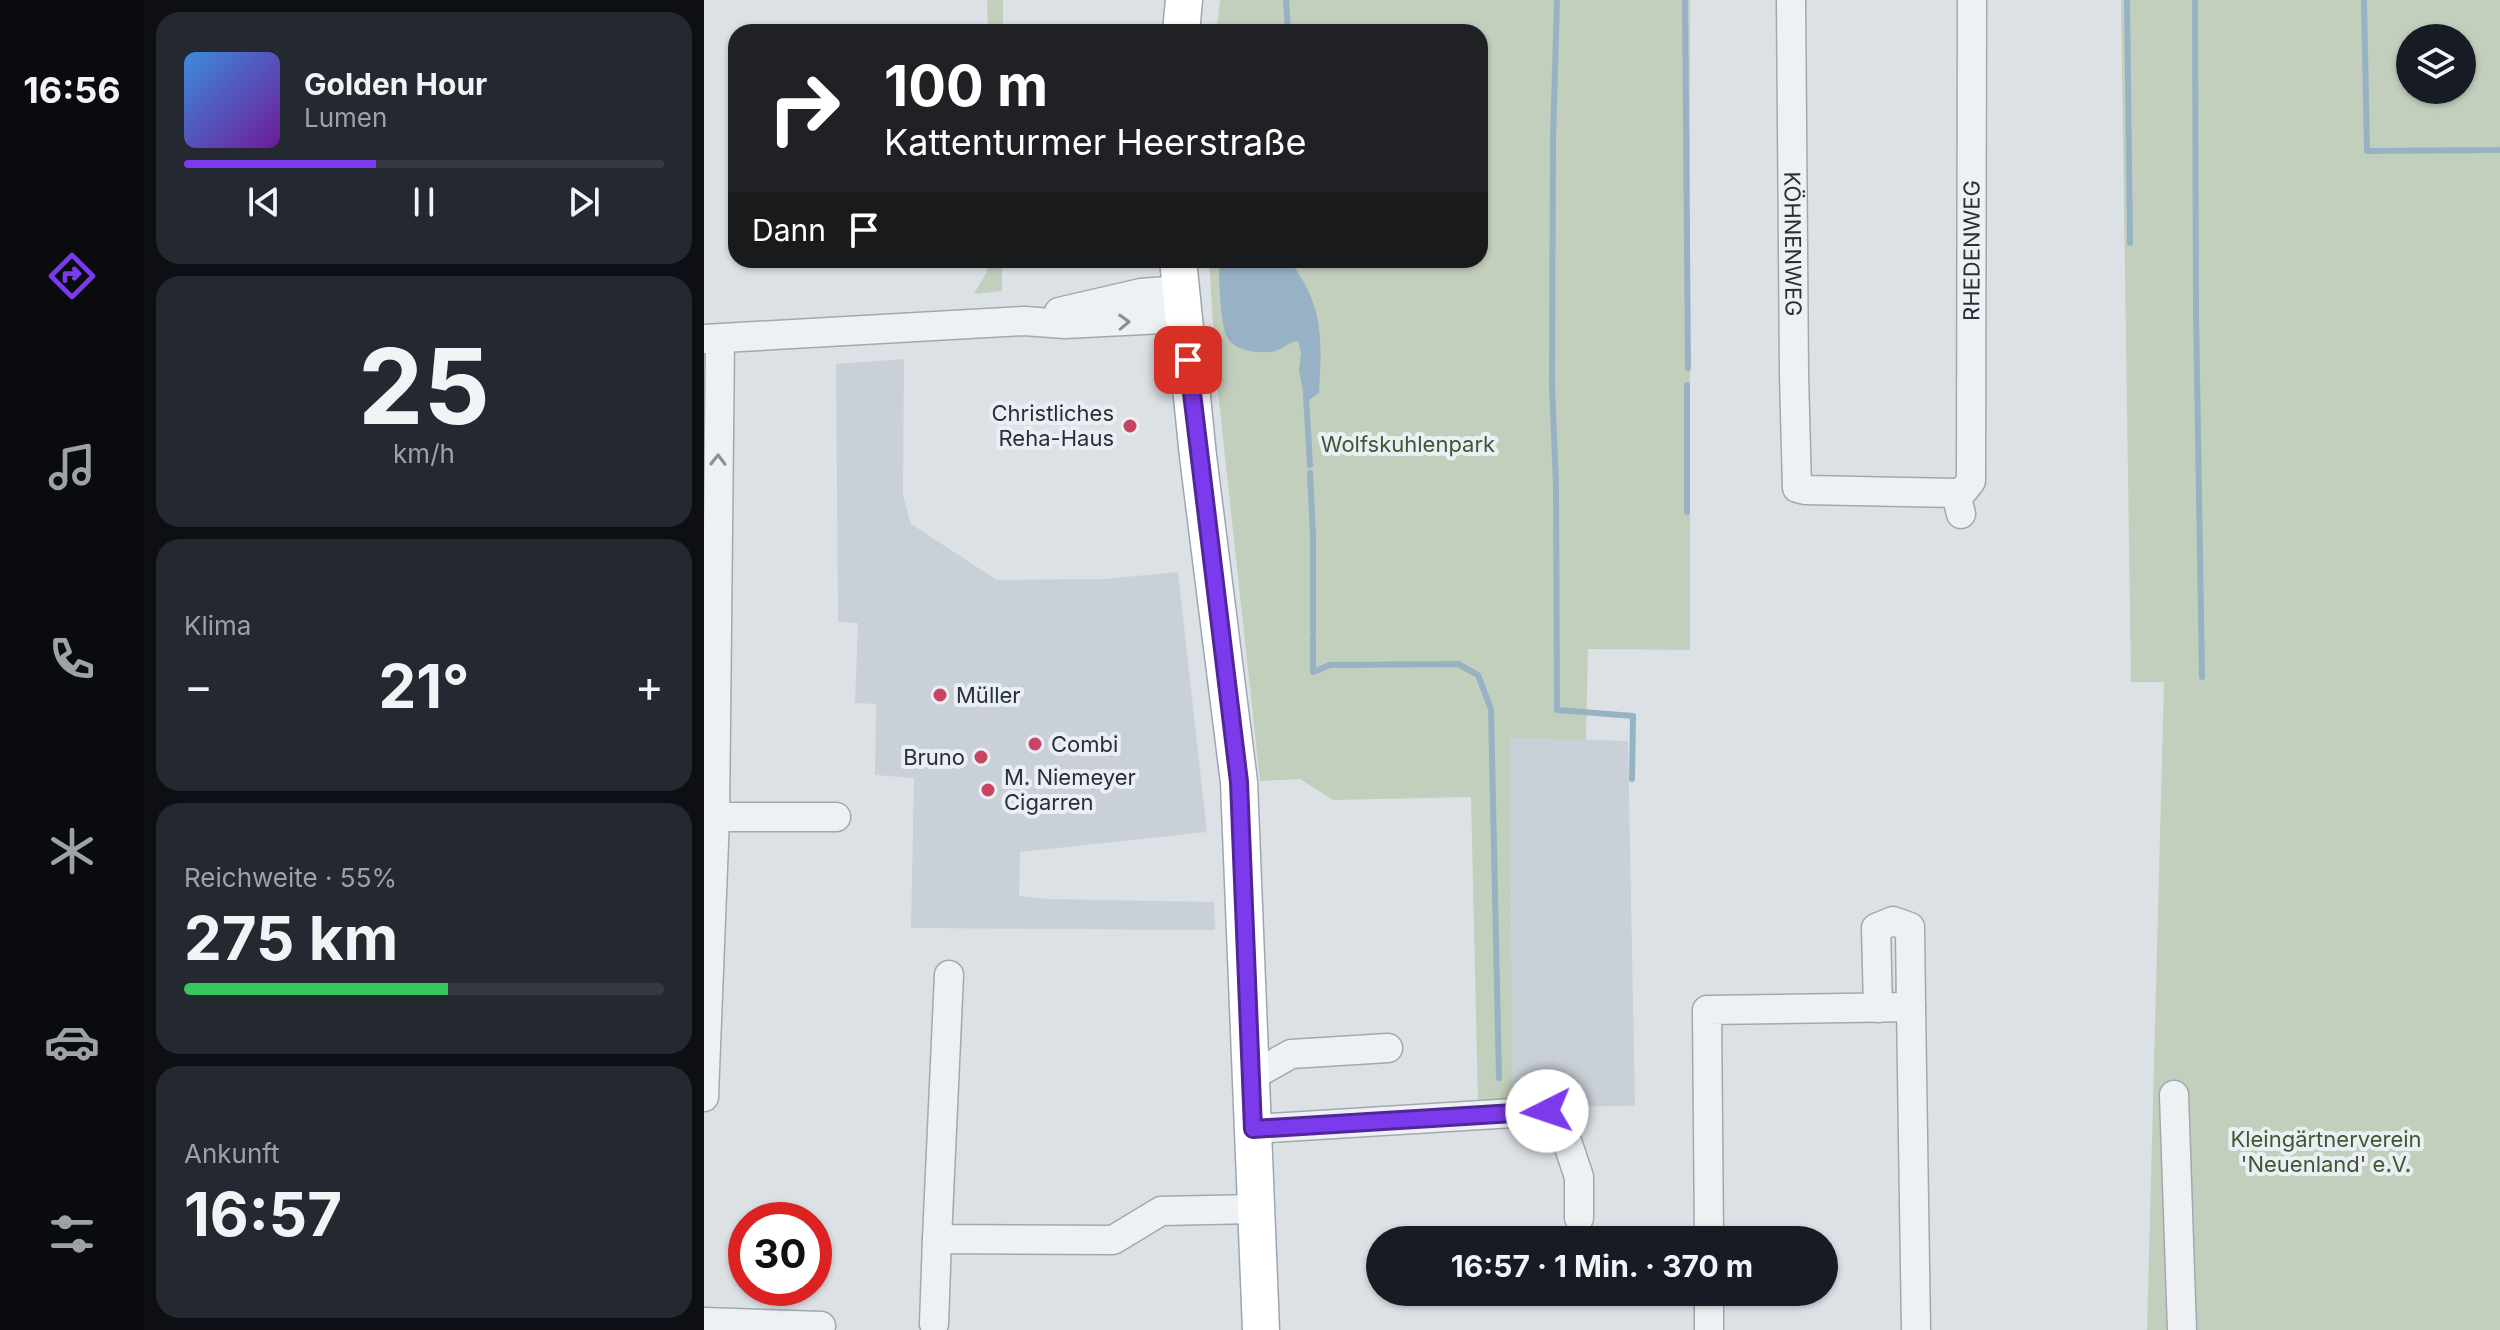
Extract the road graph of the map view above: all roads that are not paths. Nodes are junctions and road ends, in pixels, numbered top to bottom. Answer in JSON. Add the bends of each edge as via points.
{"nodes":[{"id":1,"x":1163,"y":0,"type":"edge"},
{"id":2,"x":1184,"y":0,"type":"edge"},
{"id":3,"x":1791,"y":0,"type":"edge"},
{"id":4,"x":1972,"y":0,"type":"edge"},
{"id":5,"x":1164,"y":24,"type":"edge"},
{"id":6,"x":1182,"y":24,"type":"edge"},
{"id":7,"x":1180,"y":290,"type":"edge"},
{"id":8,"x":712,"y":339,"type":"edge"},
{"id":9,"x":1797,"y":488,"type":"joint"},
{"id":10,"x":715,"y":817,"type":"junction"},
{"id":11,"x":836,"y":817,"type":"dead end"},
{"id":12,"x":949,"y":975,"type":"dead end"},
{"id":13,"x":1911,"y":1007,"type":"junction"},
{"id":14,"x":1878,"y":1008,"type":"junction"},
{"id":15,"x":1388,"y":1048,"type":"dead end"},
{"id":16,"x":1252,"y":1076,"type":"junction"},
{"id":17,"x":2174,"y":1095,"type":"dead end"},
{"id":18,"x":704,"y":1097,"type":"edge"},
{"id":19,"x":1253,"y":1129,"type":"junction"},
{"id":20,"x":1255,"y":1209,"type":"junction"},
{"id":21,"x":1579,"y":1218,"type":"dead end"},
{"id":22,"x":1709,"y":1226,"type":"edge"},
{"id":23,"x":937,"y":1239,"type":"junction"},
{"id":24,"x":1709,"y":1306,"type":"edge"},
{"id":25,"x":704,"y":1322,"type":"edge"},
{"id":26,"x":934,"y":1324,"type":"dead end"},
{"id":27,"x":821,"y":1326,"type":"dead end"},
{"id":28,"x":1261,"y":1330,"type":"edge"},
{"id":29,"x":1709,"y":1330,"type":"edge"},
{"id":30,"x":1916,"y":1330,"type":"edge"},
{"id":31,"x":2182,"y":1330,"type":"edge"}],
"edges":[{"from":1,"to":5,"type":"main road"},
{"from":2,"to":6,"type":"main road"},
{"from":3,"to":9,"type":"street","name":"KÖHNENWEG"},
{"from":4,"to":9,"type":"street","name":"RHEDENWEG","via":[[1971,481],[1958,504]]},
{"from":7,"to":8,"type":"street","via":[[1065,324],[1024,321]]},
{"from":7,"to":16,"type":"main road","via":[[1239,782]]},
{"from":10,"to":8,"type":"street","one_way":true},
{"from":10,"to":11,"type":"street"},
{"from":10,"to":18,"type":"street"},
{"from":12,"to":23,"type":"street"},
{"from":13,"to":14,"type":"street"},
{"from":13,"to":14,"type":"street","via":[[1910,927],[1893,921],[1876,928]]},
{"from":13,"to":30,"type":"street"},
{"from":14,"to":22,"type":"street","via":[[1707,1010]]},
{"from":15,"to":16,"type":"street","via":[[1291,1054]]},
{"from":16,"to":19,"type":"main road"},
{"from":17,"to":31,"type":"street"},
{"from":19,"to":20,"type":"main road"},
{"from":19,"to":21,"type":"street","via":[[1547,1111],[1568,1144],[1579,1177]]},
{"from":20,"to":23,"type":"street","via":[[1161,1211],[1113,1240]]},
{"from":20,"to":28,"type":"main road"},
{"from":23,"to":26,"type":"street"},
{"from":24,"to":29,"type":"street"},
{"from":25,"to":27,"type":"street"}]}
